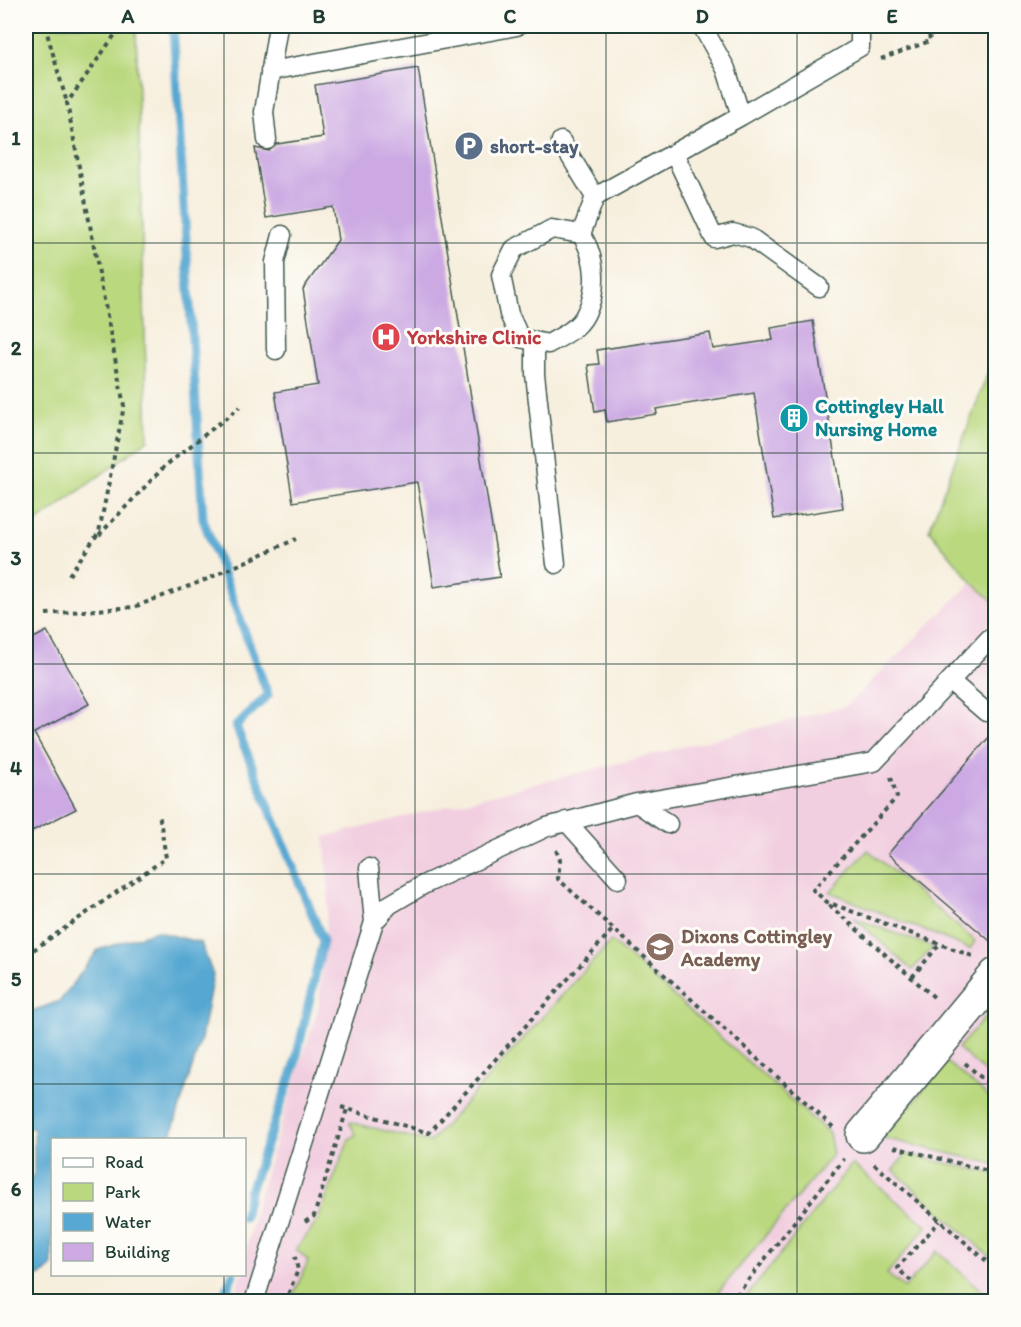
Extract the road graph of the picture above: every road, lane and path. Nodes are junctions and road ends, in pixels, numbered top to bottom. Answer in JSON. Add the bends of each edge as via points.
{"nodes":[{"id":1,"x":45,"y":26,"type":"edge"},
{"id":2,"x":121,"y":26,"type":"edge"},
{"id":3,"x":278,"y":26,"type":"edge"},
{"id":4,"x":517,"y":26,"type":"edge"},
{"id":5,"x":702,"y":26,"type":"edge"},
{"id":6,"x":860,"y":26,"type":"edge"},
{"id":7,"x":270,"y":71,"type":"junction"},
{"id":8,"x":67,"y":103,"type":"junction"},
{"id":9,"x":741,"y":116,"type":"junction"},
{"id":10,"x":267,"y":140,"type":"dead end"},
{"id":11,"x":561,"y":141,"type":"dead end"},
{"id":12,"x":674,"y":153,"type":"junction"},
{"id":13,"x":595,"y":197,"type":"junction"},
{"id":14,"x":581,"y":234,"type":"junction"},
{"id":15,"x":282,"y":236,"type":"dead end"},
{"id":16,"x":819,"y":287,"type":"dead end"},
{"id":17,"x":535,"y":341,"type":"junction"},
{"id":18,"x":276,"y":350,"type":"dead end"},
{"id":19,"x":240,"y":407,"type":"dead end"},
{"id":20,"x":296,"y":539,"type":"dead end"},
{"id":21,"x":94,"y":540,"type":"junction"},
{"id":22,"x":556,"y":564,"type":"dead end"},
{"id":23,"x":69,"y":575,"type":"dead end"},
{"id":24,"x":46,"y":614,"type":"dead end"},
{"id":25,"x":990,"y":638,"type":"dead end"},
{"id":26,"x":950,"y":681,"type":"junction"},
{"id":27,"x":986,"y":712,"type":"dead end"},
{"id":28,"x":884,"y":752,"type":"junction"},
{"id":29,"x":637,"y":803,"type":"junction"},
{"id":30,"x":159,"y":813,"type":"dead end"},
{"id":31,"x":566,"y":821,"type":"junction"},
{"id":32,"x":668,"y":824,"type":"dead end"},
{"id":33,"x":547,"y":827,"type":"junction"},
{"id":34,"x":369,"y":868,"type":"dead end"},
{"id":35,"x":618,"y":879,"type":"dead end"},
{"id":36,"x":826,"y":902,"type":"junction"},
{"id":37,"x":375,"y":922,"type":"junction"},
{"id":38,"x":613,"y":929,"type":"junction"},
{"id":39,"x":940,"y":944,"type":"junction"},
{"id":40,"x":26,"y":955,"type":"edge"},
{"id":41,"x":984,"y":966,"type":"edge"},
{"id":42,"x":912,"y":977,"type":"junction"},
{"id":43,"x":950,"y":1030,"type":"junction"},
{"id":44,"x":996,"y":1091,"type":"edge"},
{"id":45,"x":317,"y":1101,"type":"junction"},
{"id":46,"x":347,"y":1109,"type":"junction"},
{"id":47,"x":868,"y":1142,"type":"junction"},
{"id":48,"x":996,"y":1173,"type":"edge"},
{"id":49,"x":940,"y":1221,"type":"junction"},
{"id":50,"x":299,"y":1226,"type":"dead end"},
{"id":51,"x":294,"y":1252,"type":"dead end"},
{"id":52,"x":996,"y":1269,"type":"edge"},
{"id":53,"x":911,"y":1281,"type":"dead end"},
{"id":54,"x":254,"y":1302,"type":"edge"},
{"id":55,"x":285,"y":1302,"type":"edge"},
{"id":56,"x":731,"y":1302,"type":"edge"}],
"edges":[{"from":1,"to":8,"type":"path"},
{"from":2,"to":8,"type":"path"},
{"from":3,"to":7,"type":"lane"},
{"from":4,"to":7,"type":"lane"},
{"from":5,"to":9,"type":"lane","via":[[726,69]]},
{"from":6,"to":9,"type":"lane","via":[[860,47]]},
{"from":7,"to":10,"type":"lane","via":[[264,112]]},
{"from":8,"to":21,"type":"path","via":[[124,406],[99,532]]},
{"from":9,"to":12,"type":"lane"},
{"from":11,"to":13,"type":"lane"},
{"from":12,"to":13,"type":"lane"},
{"from":12,"to":16,"type":"lane","via":[[714,238],[733,233],[750,238]]},
{"from":13,"to":14,"type":"lane"},
{"from":14,"to":17,"type":"lane","via":[[590,247],[595,267],[585,316],[548,344]]},
{"from":14,"to":17,"type":"lane","via":[[552,229],[514,249],[501,275],[509,314],[520,338]]},
{"from":15,"to":18,"type":"lane","via":[[275,262]]},
{"from":17,"to":22,"type":"lane","via":[[535,374]]},
{"from":19,"to":21,"type":"path","via":[[165,466]]},
{"from":20,"to":24,"type":"path","via":[[134,608]]},
{"from":21,"to":23,"type":"path"},
{"from":25,"to":26,"type":"lane"},
{"from":26,"to":27,"type":"lane"},
{"from":26,"to":28,"type":"lane"},
{"from":28,"to":29,"type":"lane","via":[[874,762]]},
{"from":28,"to":36,"type":"path","via":[[897,797],[813,890]]},
{"from":29,"to":31,"type":"lane"},
{"from":29,"to":32,"type":"lane"},
{"from":30,"to":40,"type":"path","via":[[166,858]]},
{"from":31,"to":33,"type":"lane"},
{"from":31,"to":35,"type":"lane"},
{"from":33,"to":37,"type":"lane","via":[[423,885],[389,905]]},
{"from":33,"to":38,"type":"path","via":[[560,860],[558,879]]},
{"from":34,"to":37,"type":"lane"},
{"from":36,"to":39,"type":"path"},
{"from":36,"to":42,"type":"path"},
{"from":37,"to":45,"type":"lane"},
{"from":38,"to":46,"type":"path","via":[[429,1133]]},
{"from":38,"to":47,"type":"path"},
{"from":39,"to":41,"type":"path"},
{"from":39,"to":42,"type":"path"},
{"from":41,"to":43,"type":"street"},
{"from":42,"to":43,"type":"path"},
{"from":43,"to":44,"type":"path"},
{"from":43,"to":47,"type":"street"},
{"from":45,"to":46,"type":"path"},
{"from":45,"to":54,"type":"lane"},
{"from":46,"to":50,"type":"path","via":[[314,1216]]},
{"from":47,"to":48,"type":"path"},
{"from":47,"to":49,"type":"path"},
{"from":47,"to":56,"type":"path"},
{"from":49,"to":52,"type":"path"},
{"from":49,"to":53,"type":"path","via":[[897,1268]]},
{"from":51,"to":55,"type":"path","via":[[298,1270]]}]}
